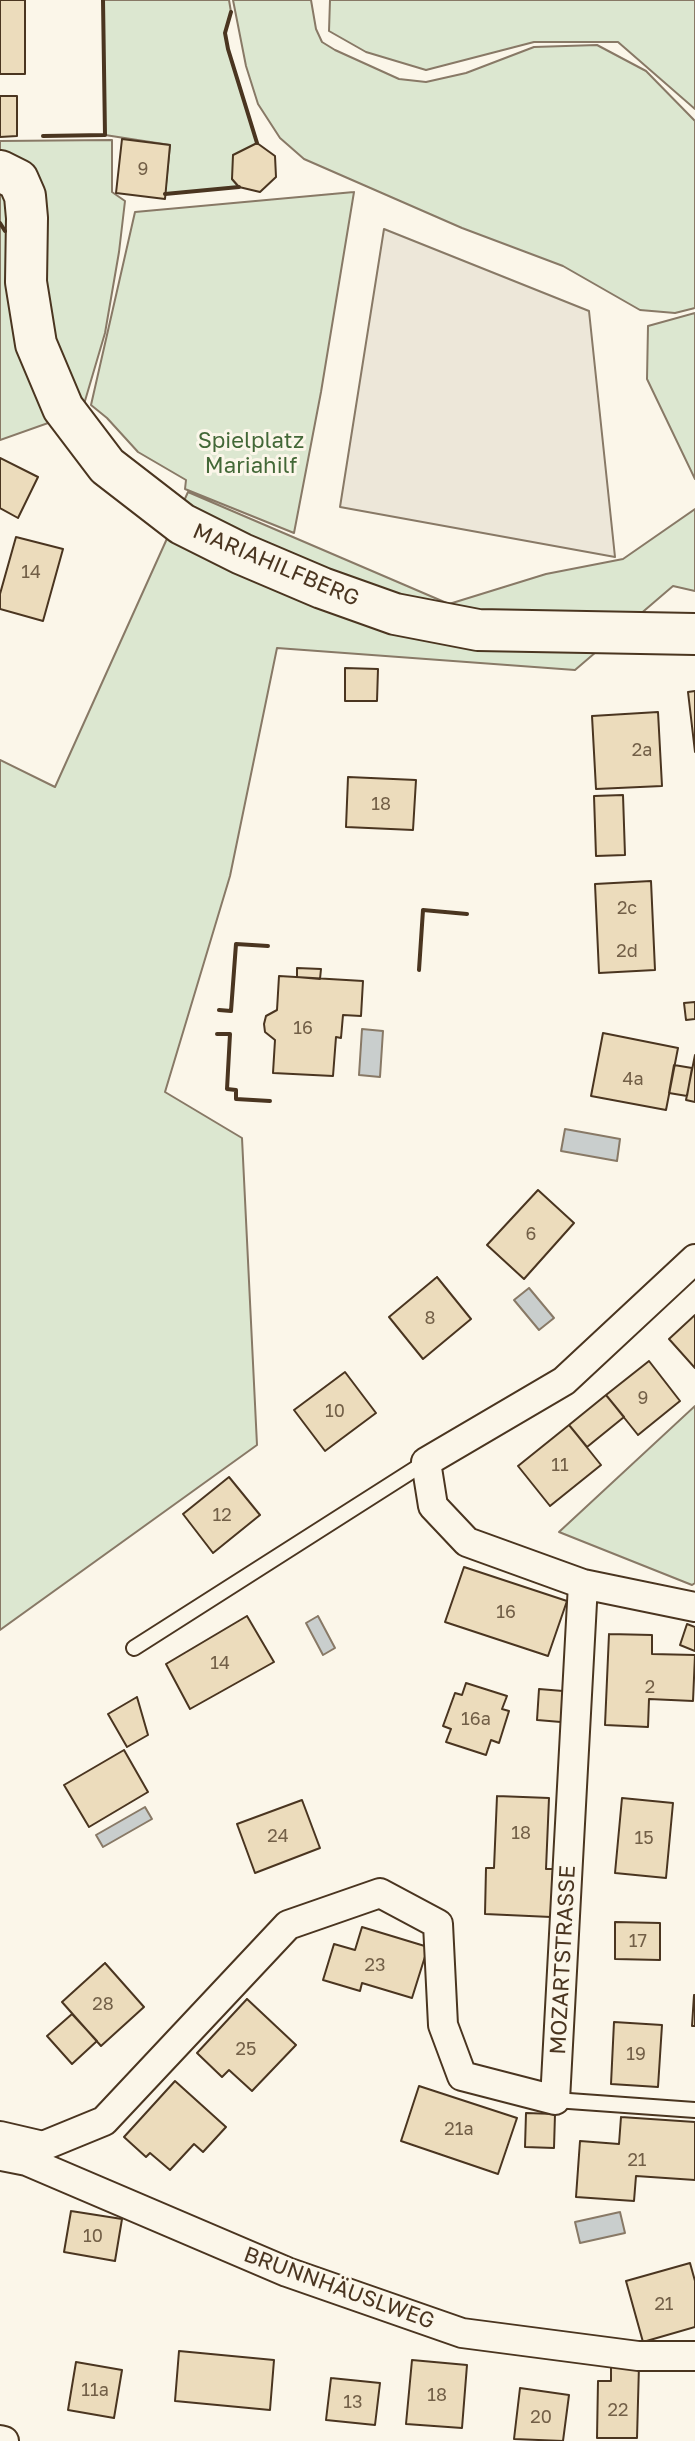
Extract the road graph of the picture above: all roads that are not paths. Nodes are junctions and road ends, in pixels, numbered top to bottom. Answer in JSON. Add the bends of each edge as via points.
{"nodes":[{"id":1,"x":0,"y":171,"type":"edge"},
{"id":2,"x":695,"y":634,"type":"edge"},
{"id":3,"x":695,"y":1259,"type":"edge"},
{"id":4,"x":426,"y":1462,"type":"junction"},
{"id":5,"x":583,"y":1584,"type":"junction"},
{"id":6,"x":695,"y":1607,"type":"edge"},
{"id":7,"x":134,"y":1648,"type":"dead end"},
{"id":8,"x":555,"y":2100,"type":"junction"},
{"id":9,"x":695,"y":2110,"type":"edge"},
{"id":10,"x":0,"y":2136,"type":"edge"},
{"id":11,"x":0,"y":2156,"type":"edge"},
{"id":12,"x":695,"y":2356,"type":"edge"}],
"edges":[{"from":1,"to":2,"type":"main road","name":"MARIAHILFBERG","via":[[18,180],[25,196],[26,282],[36,344],[63,408],[107,466],[182,524],[309,583],[395,614],[478,630]]},
{"from":3,"to":4,"type":"street","via":[[564,1381]]},
{"from":4,"to":5,"type":"street","via":[[433,1506],[467,1542]]},
{"from":4,"to":7,"type":"lane"},
{"from":5,"to":6,"type":"street"},
{"from":5,"to":8,"type":"street","name":"MOZARTSTRASSE"},
{"from":8,"to":9,"type":"lane"},
{"from":8,"to":10,"type":"street","via":[[462,2076],[443,2025],[438,1924],[380,1893],[288,1925],[104,2121],[43,2146]]},
{"from":11,"to":12,"type":"street","name":"BRUNNHÄUSLWEG","via":[[27,2161],[287,2272],[462,2333],[638,2356]]}]}
